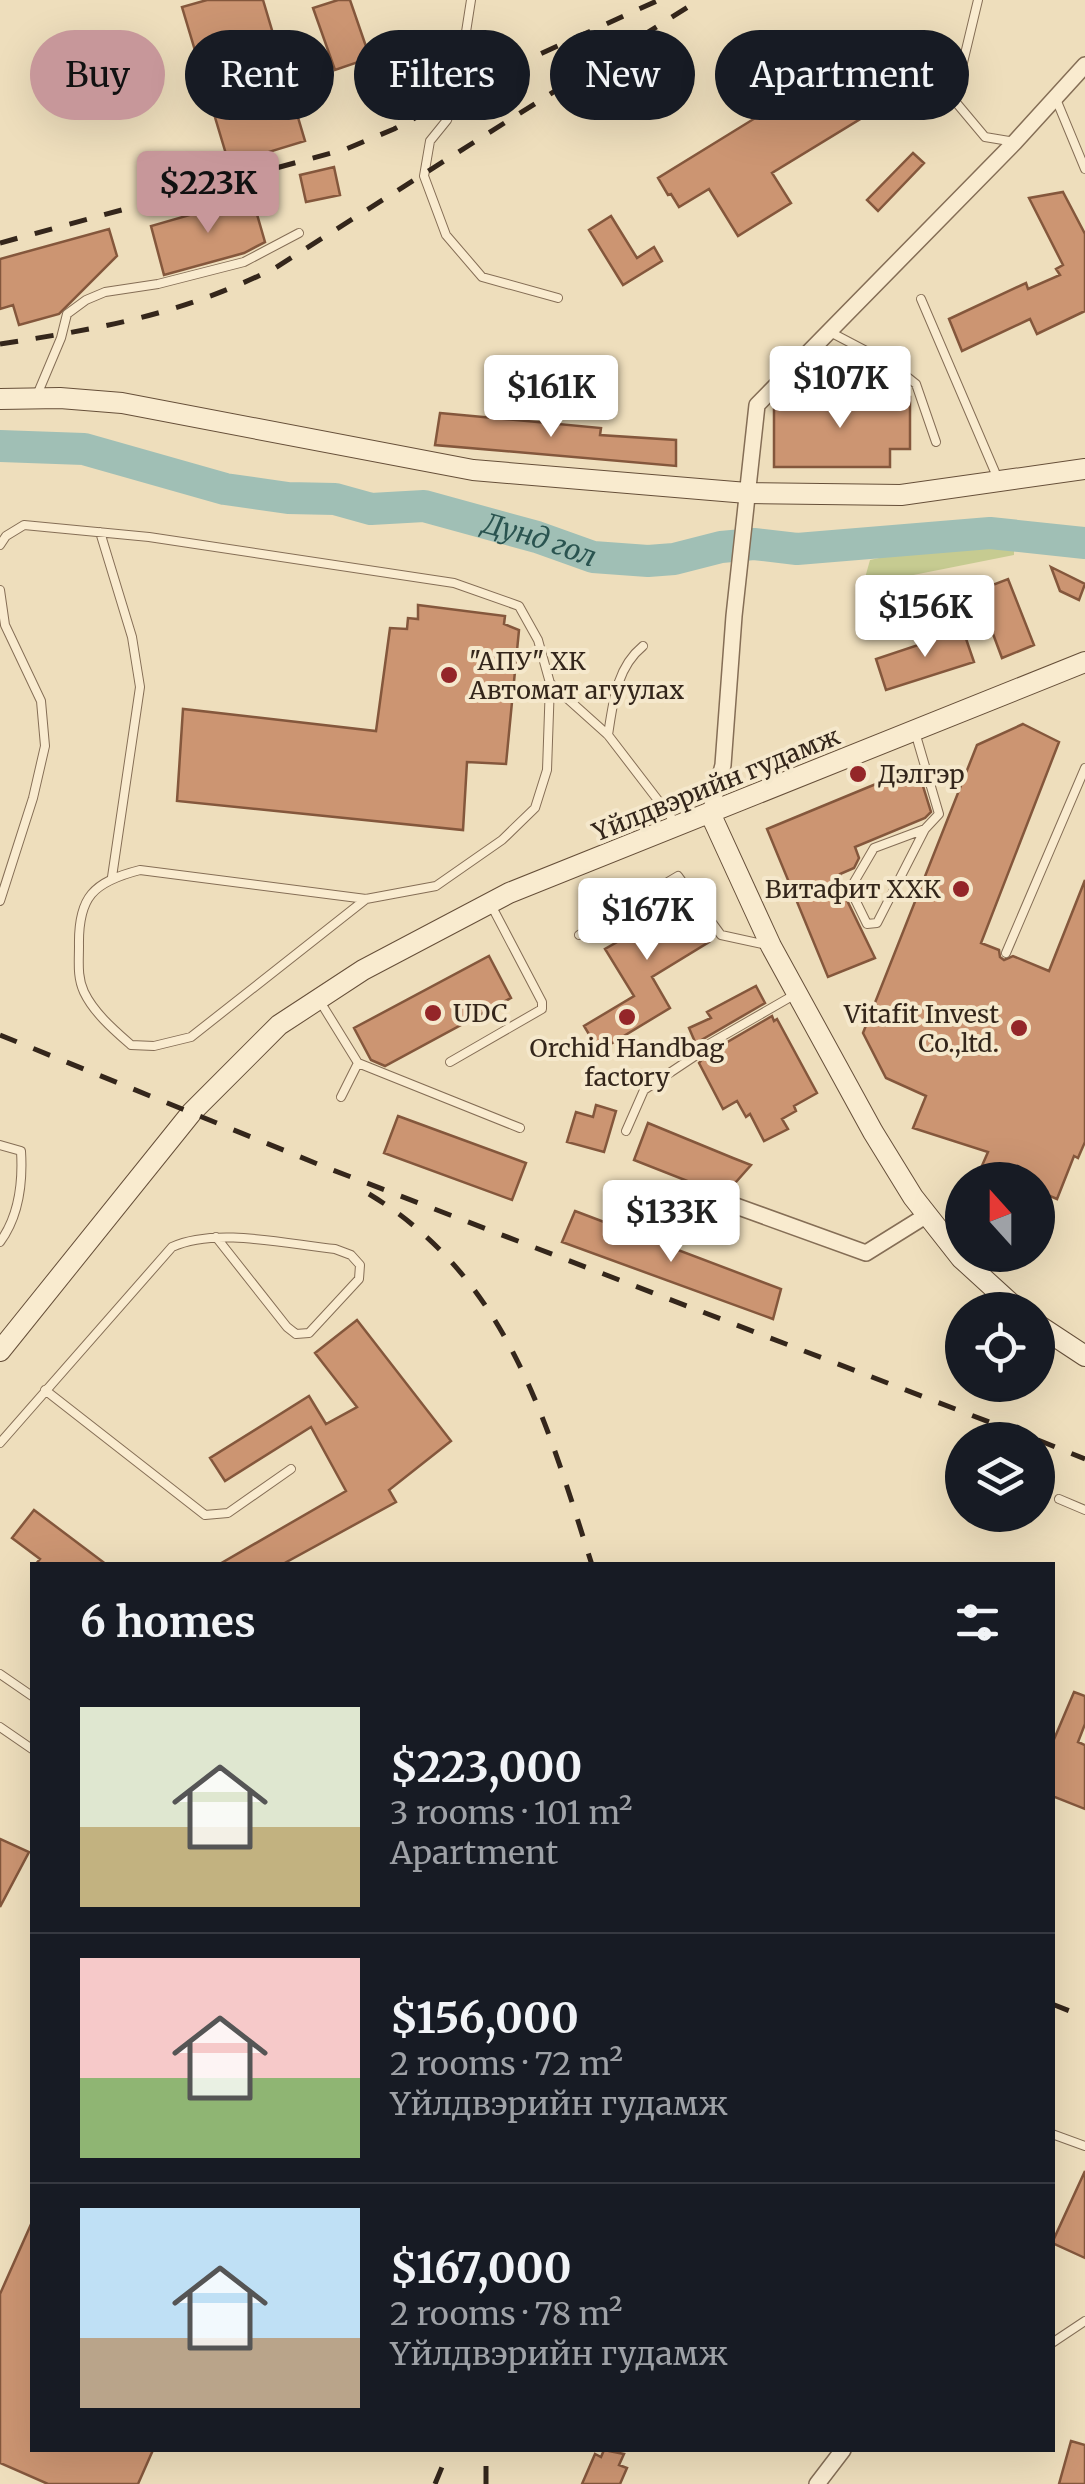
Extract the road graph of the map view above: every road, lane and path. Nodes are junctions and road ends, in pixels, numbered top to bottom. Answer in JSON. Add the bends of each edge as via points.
{"nodes":[{"id":1,"x":471,"y":0,"type":"edge"},
{"id":2,"x":978,"y":0,"type":"edge"},
{"id":3,"x":1085,"y":65,"type":"edge"},
{"id":4,"x":1055,"y":98,"type":"junction"},
{"id":5,"x":1015,"y":142,"type":"junction"},
{"id":6,"x":1082,"y":153,"type":"edge"},
{"id":7,"x":1085,"y":169,"type":"edge"},
{"id":8,"x":299,"y":233,"type":"dead end"},
{"id":9,"x":558,"y":298,"type":"dead end"},
{"id":10,"x":921,"y":299,"type":"dead end"},
{"id":11,"x":830,"y":332,"type":"junction"},
{"id":12,"x":36,"y":398,"type":"junction"},
{"id":13,"x":0,"y":399,"type":"edge"},
{"id":14,"x":936,"y":442,"type":"dead end"},
{"id":15,"x":1085,"y":469,"type":"edge"},
{"id":16,"x":1000,"y":484,"type":"junction"},
{"id":17,"x":746,"y":501,"type":"junction"},
{"id":18,"x":100,"y":532,"type":"junction"},
{"id":19,"x":0,"y":545,"type":"edge"},
{"id":20,"x":0,"y":590,"type":"edge"},
{"id":21,"x":3,"y":627,"type":"edge"},
{"id":22,"x":643,"y":646,"type":"dead end"},
{"id":23,"x":1085,"y":662,"type":"edge"},
{"id":24,"x":550,"y":683,"type":"junction"},
{"id":25,"x":914,"y":732,"type":"junction"},
{"id":26,"x":608,"y":735,"type":"junction"},
{"id":27,"x":1085,"y":768,"type":"edge"},
{"id":28,"x":710,"y":812,"type":"junction"},
{"id":29,"x":677,"y":826,"type":"junction"},
{"id":30,"x":925,"y":829,"type":"junction"},
{"id":31,"x":112,"y":877,"type":"junction"},
{"id":32,"x":366,"y":899,"type":"junction"},
{"id":33,"x":0,"y":901,"type":"edge"},
{"id":34,"x":490,"y":904,"type":"junction"},
{"id":35,"x":579,"y":935,"type":"dead end"},
{"id":36,"x":771,"y":946,"type":"junction"},
{"id":37,"x":1006,"y":953,"type":"dead end"},
{"id":38,"x":798,"y":993,"type":"junction"},
{"id":39,"x":319,"y":999,"type":"junction"},
{"id":40,"x":450,"y":1062,"type":"dead end"},
{"id":41,"x":358,"y":1064,"type":"junction"},
{"id":42,"x":340,"y":1096,"type":"dead end"},
{"id":43,"x":520,"y":1128,"type":"dead end"},
{"id":44,"x":626,"y":1131,"type":"dead end"},
{"id":45,"x":0,"y":1145,"type":"edge"},
{"id":46,"x":711,"y":1197,"type":"dead end"},
{"id":47,"x":927,"y":1215,"type":"junction"},
{"id":48,"x":216,"y":1236,"type":"junction"},
{"id":49,"x":0,"y":1242,"type":"edge"},
{"id":50,"x":998,"y":1292,"type":"edge"},
{"id":51,"x":1055,"y":1336,"type":"edge"},
{"id":52,"x":0,"y":1352,"type":"edge"},
{"id":53,"x":1085,"y":1356,"type":"edge"},
{"id":54,"x":45,"y":1390,"type":"junction"},
{"id":55,"x":0,"y":1443,"type":"edge"},
{"id":56,"x":291,"y":1468,"type":"dead end"},
{"id":57,"x":1058,"y":1499,"type":"dead end"},
{"id":58,"x":1085,"y":1510,"type":"edge"},
{"id":59,"x":0,"y":1674,"type":"edge"},
{"id":60,"x":30,"y":1695,"type":"edge"},
{"id":61,"x":0,"y":1727,"type":"edge"},
{"id":62,"x":30,"y":1748,"type":"edge"},
{"id":63,"x":1055,"y":2135,"type":"edge"},
{"id":64,"x":1085,"y":2146,"type":"edge"},
{"id":65,"x":1085,"y":2321,"type":"edge"},
{"id":66,"x":1055,"y":2341,"type":"edge"},
{"id":67,"x":841,"y":2452,"type":"edge"},
{"id":68,"x":817,"y":2484,"type":"edge"}],
"edges":[{"from":1,"to":9,"type":"lane","via":[[456,96],[430,142],[424,176],[446,235],[482,277]]},
{"from":2,"to":5,"type":"lane","via":[[954,100],[985,137]]},
{"from":3,"to":4,"type":"street"},
{"from":4,"to":5,"type":"street"},
{"from":4,"to":6,"type":"lane"},
{"from":5,"to":11,"type":"street"},
{"from":6,"to":7,"type":"lane"},
{"from":8,"to":12,"type":"lane","via":[[244,262],[86,300],[68,314]]},
{"from":10,"to":16,"type":"lane"},
{"from":11,"to":14,"type":"lane","via":[[916,384]]},
{"from":11,"to":17,"type":"street","via":[[758,404]]},
{"from":12,"to":13,"type":"street"},
{"from":12,"to":17,"type":"street","via":[[122,404],[473,470]]},
{"from":15,"to":16,"type":"street"},
{"from":16,"to":17,"type":"street","via":[[901,496]]},
{"from":17,"to":28,"type":"street","via":[[723,766]]},
{"from":18,"to":19,"type":"lane","via":[[24,525]]},
{"from":18,"to":24,"type":"lane","via":[[454,583],[519,606]]},
{"from":18,"to":31,"type":"lane","via":[[140,687]]},
{"from":20,"to":21,"type":"lane"},
{"from":21,"to":33,"type":"lane","via":[[41,701],[45,746]]},
{"from":22,"to":26,"type":"lane","via":[[614,690]]},
{"from":23,"to":25,"type":"street","name":"Yйлдвэрийн гудамж"},
{"from":24,"to":26,"type":"lane"},
{"from":24,"to":32,"type":"lane","via":[[547,770],[536,808],[436,886]]},
{"from":25,"to":28,"type":"street","name":"Yйлдвэрийн гудамж"},
{"from":25,"to":30,"type":"lane","via":[[939,807]]},
{"from":26,"to":29,"type":"lane"},
{"from":27,"to":37,"type":"lane"},
{"from":28,"to":29,"type":"street","name":"Yйлдвэрийн гудамж"},
{"from":28,"to":36,"type":"street"},
{"from":29,"to":34,"type":"street","name":"Yйлдвэрийн гудамж"},
{"from":30,"to":30,"type":"lane","via":[[874,848],[850,889],[867,924],[877,923]]},
{"from":31,"to":32,"type":"lane","via":[[140,870]]},
{"from":31,"to":32,"type":"lane","via":[[91,893],[78,917],[79,976],[85,994],[131,1045],[190,1037]]},
{"from":34,"to":39,"type":"street","name":"Yйлдвэрийн гудамж"},
{"from":34,"to":40,"type":"lane","via":[[542,1009]]},
{"from":35,"to":36,"type":"lane","via":[[678,876],[721,935]]},
{"from":36,"to":38,"type":"street"},
{"from":38,"to":44,"type":"lane","via":[[644,1090]]},
{"from":38,"to":47,"type":"street"},
{"from":39,"to":41,"type":"lane"},
{"from":39,"to":52,"type":"street","name":"Yйлдвэрийн гудамж","via":[[280,1025],[192,1112]]},
{"from":41,"to":42,"type":"lane"},
{"from":41,"to":43,"type":"lane"},
{"from":45,"to":49,"type":"lane","via":[[21,1151],[22,1176],[12,1226]]},
{"from":46,"to":47,"type":"street","via":[[866,1253]]},
{"from":47,"to":50,"type":"street"},
{"from":48,"to":48,"type":"lane","via":[[335,1249],[360,1265],[359,1278],[309,1333],[296,1334]]},
{"from":48,"to":54,"type":"lane","via":[[172,1246]]},
{"from":51,"to":53,"type":"street"},
{"from":54,"to":55,"type":"lane"},
{"from":54,"to":56,"type":"lane","via":[[205,1515],[228,1513]]},
{"from":57,"to":58,"type":"lane"},
{"from":59,"to":60,"type":"lane"},
{"from":61,"to":62,"type":"lane"},
{"from":63,"to":64,"type":"lane"},
{"from":65,"to":66,"type":"lane"},
{"from":67,"to":68,"type":"street"}]}
